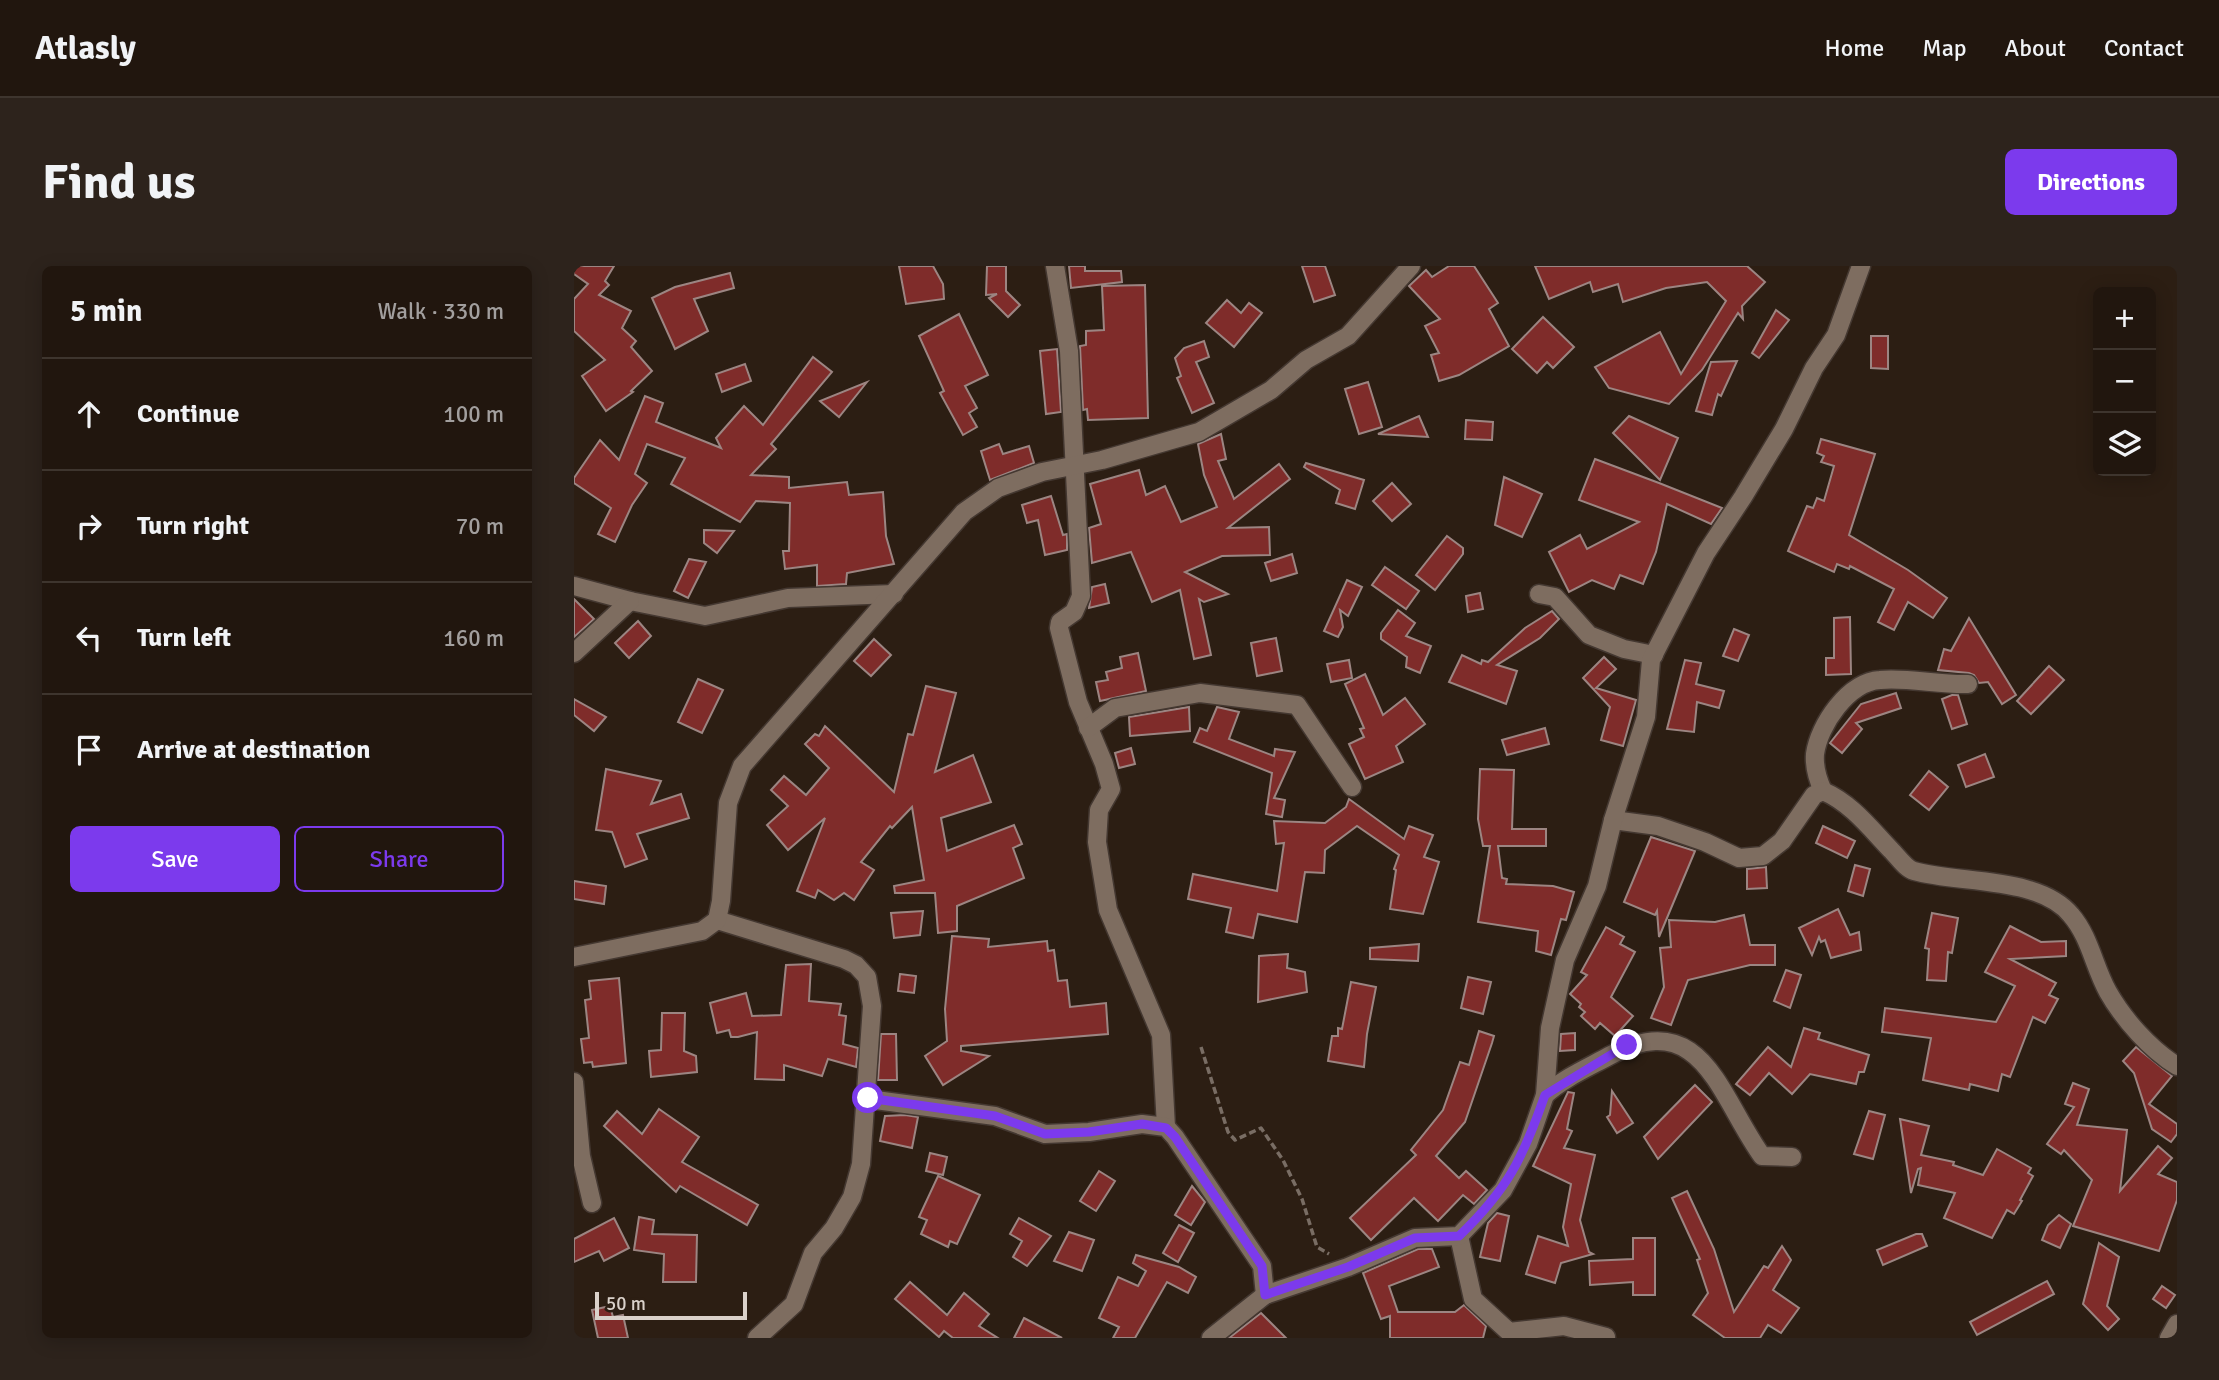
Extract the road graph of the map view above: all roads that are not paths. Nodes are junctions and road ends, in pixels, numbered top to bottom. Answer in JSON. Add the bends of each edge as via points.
{"nodes":[{"id":1,"x":1055,"y":266,"type":"edge"},
{"id":2,"x":1410,"y":266,"type":"edge"},
{"id":3,"x":1861,"y":266,"type":"edge"},
{"id":4,"x":1073,"y":466,"type":"junction"},
{"id":5,"x":574,"y":586,"type":"edge"},
{"id":6,"x":894,"y":594,"type":"junction"},
{"id":7,"x":1539,"y":594,"type":"dead end"},
{"id":8,"x":630,"y":601,"type":"junction"},
{"id":9,"x":574,"y":653,"type":"edge"},
{"id":10,"x":1654,"y":655,"type":"junction"},
{"id":11,"x":1968,"y":684,"type":"dead end"},
{"id":12,"x":1088,"y":728,"type":"junction"},
{"id":13,"x":1352,"y":787,"type":"dead end"},
{"id":14,"x":1823,"y":791,"type":"junction"},
{"id":15,"x":1614,"y":820,"type":"junction"},
{"id":16,"x":716,"y":920,"type":"junction"},
{"id":17,"x":574,"y":957,"type":"edge"},
{"id":18,"x":2177,"y":1066,"type":"edge"},
{"id":19,"x":574,"y":1082,"type":"edge"},
{"id":20,"x":1545,"y":1095,"type":"junction"},
{"id":21,"x":868,"y":1098,"type":"junction"},
{"id":22,"x":1166,"y":1128,"type":"junction"},
{"id":23,"x":1792,"y":1157,"type":"dead end"},
{"id":24,"x":592,"y":1203,"type":"dead end"},
{"id":25,"x":1459,"y":1236,"type":"junction"},
{"id":26,"x":1265,"y":1295,"type":"junction"},
{"id":27,"x":2177,"y":1324,"type":"edge"},
{"id":28,"x":1606,"y":1337,"type":"edge"},
{"id":29,"x":758,"y":1338,"type":"edge"},
{"id":30,"x":1211,"y":1338,"type":"edge"},
{"id":31,"x":2169,"y":1338,"type":"edge"}],
"edges":[{"from":1,"to":4,"type":"street","via":[[1069,351]]},
{"from":2,"to":4,"type":"street","via":[[1348,336],[1306,360],[1271,390],[1199,432]]},
{"from":3,"to":10,"type":"street","via":[[1836,335],[1706,553]]},
{"from":4,"to":6,"type":"street","via":[[998,488],[964,512]]},
{"from":4,"to":12,"type":"street","via":[[1081,596],[1059,628]]},
{"from":5,"to":8,"type":"street"},
{"from":6,"to":8,"type":"street","via":[[788,598],[705,616]]},
{"from":6,"to":16,"type":"street","via":[[742,765],[728,803],[722,901]]},
{"from":7,"to":10,"type":"street","via":[[1555,597],[1589,635]]},
{"from":8,"to":9,"type":"street"},
{"from":10,"to":15,"type":"street","via":[[1646,718]]},
{"from":11,"to":14,"type":"street","via":[[1879,679],[1846,698],[1824,725],[1815,755]]},
{"from":12,"to":13,"type":"street","via":[[1115,708],[1200,693],[1297,705]]},
{"from":12,"to":22,"type":"street","via":[[1111,789],[1100,810],[1097,842],[1108,909],[1161,1035]]},
{"from":14,"to":15,"type":"street","via":[[1814,795],[1783,841],[1763,856],[1739,858],[1658,826]]},
{"from":14,"to":18,"type":"street","via":[[1849,806],[1911,870],[2049,896],[2071,915],[2092,950],[2108,991],[2134,1029]]},
{"from":15,"to":20,"type":"street","via":[[1597,886],[1564,960],[1550,1028]]},
{"from":16,"to":17,"type":"street","via":[[702,931]]},
{"from":16,"to":21,"type":"street","via":[[844,959],[867,977],[872,1006]]},
{"from":19,"to":24,"type":"street","via":[[581,1156]]},
{"from":20,"to":23,"type":"street","via":[[1627,1045],[1665,1039],[1701,1060],[1762,1156]]},
{"from":20,"to":25,"type":"street","via":[[1528,1144],[1503,1190]]},
{"from":21,"to":22,"type":"street","via":[[995,1116],[1045,1134],[1142,1124]]},
{"from":21,"to":29,"type":"street","via":[[861,1164],[852,1197],[813,1253],[794,1304]]},
{"from":22,"to":26,"type":"street","via":[[1262,1266]]},
{"from":25,"to":26,"type":"street","via":[[1415,1238]]},
{"from":25,"to":28,"type":"street","via":[[1473,1299],[1509,1332],[1564,1326]]},
{"from":26,"to":30,"type":"street"},
{"from":27,"to":31,"type":"street"}]}
